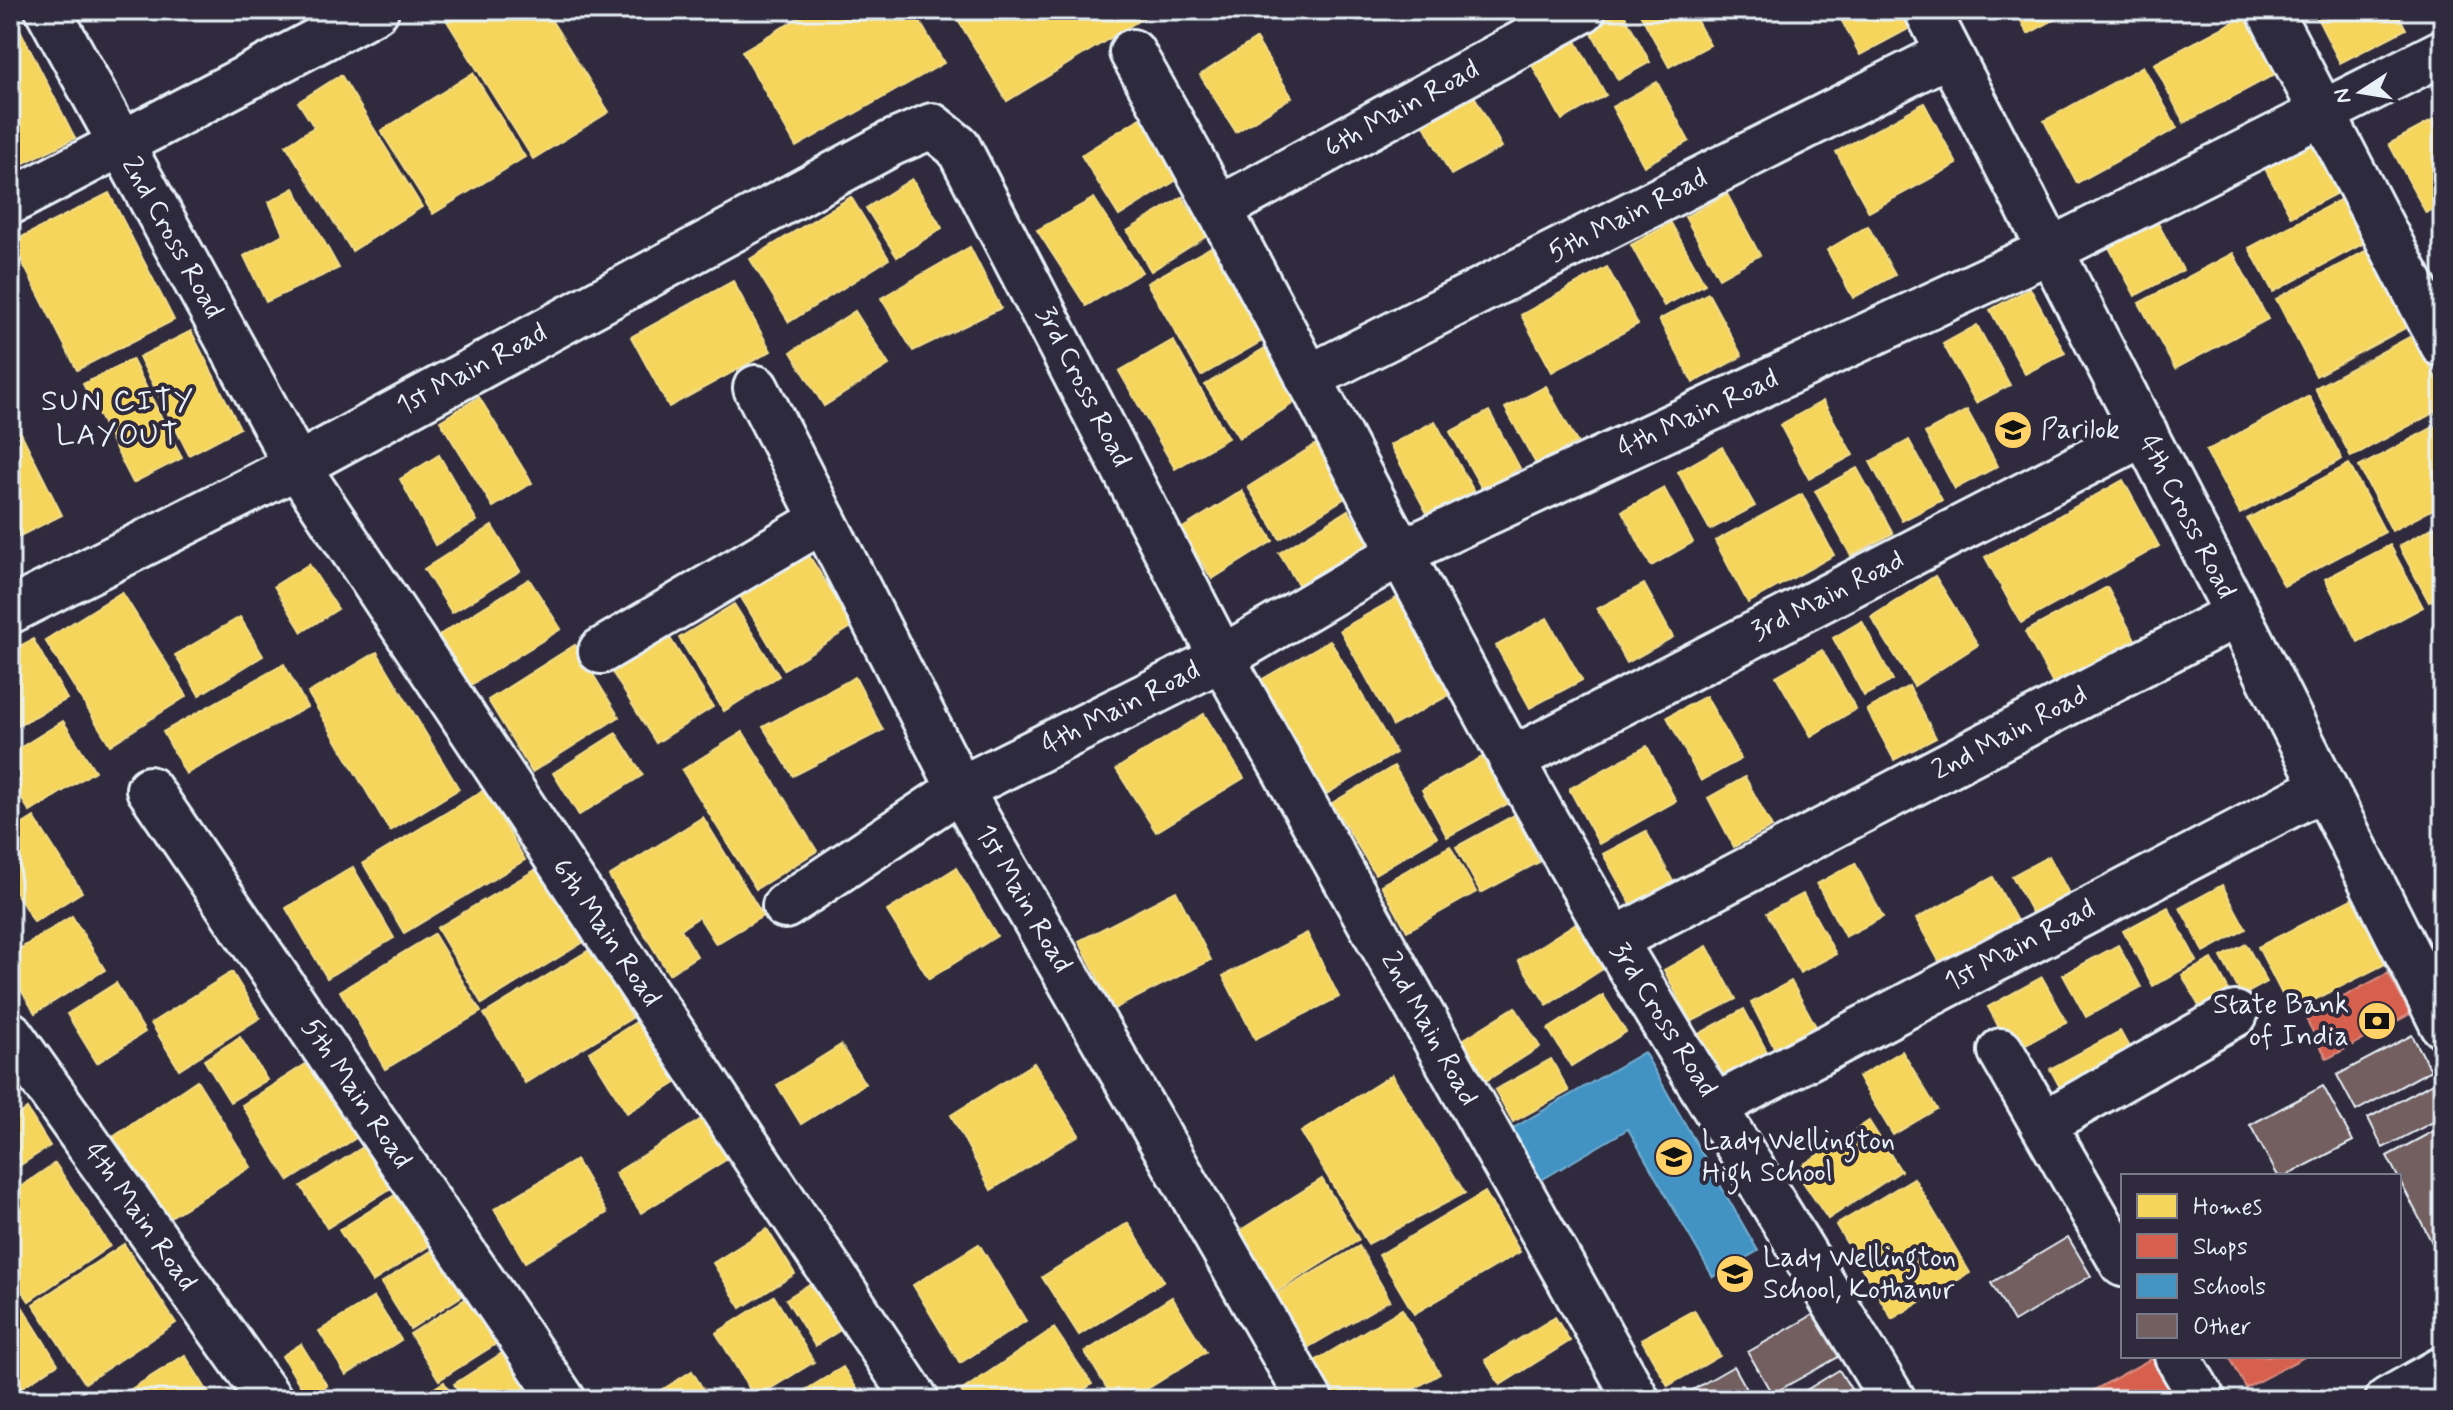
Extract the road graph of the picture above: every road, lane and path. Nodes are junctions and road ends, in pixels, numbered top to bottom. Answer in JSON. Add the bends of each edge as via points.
{"nodes":[{"id":1,"x":48,"y":10,"type":"edge"},
{"id":2,"x":376,"y":10,"type":"edge"},
{"id":3,"x":1583,"y":10,"type":"edge"},
{"id":4,"x":1927,"y":10,"type":"edge"},
{"id":5,"x":2269,"y":10,"type":"edge"},
{"id":6,"x":1132,"y":52,"type":"dead end"},
{"id":7,"x":2443,"y":52,"type":"edge"},
{"id":8,"x":1948,"y":54,"type":"junction"},
{"id":9,"x":2323,"y":110,"type":"junction"},
{"id":10,"x":932,"y":126,"type":"joint"},
{"id":11,"x":121,"y":143,"type":"junction"},
{"id":12,"x":10,"y":202,"type":"edge"},
{"id":13,"x":1221,"y":208,"type":"junction"},
{"id":14,"x":2051,"y":250,"type":"junction"},
{"id":15,"x":2443,"y":345,"type":"edge"},
{"id":16,"x":1308,"y":378,"type":"junction"},
{"id":17,"x":756,"y":388,"type":"dead end"},
{"id":18,"x":2145,"y":433,"type":"junction"},
{"id":19,"x":297,"y":466,"type":"junction"},
{"id":20,"x":823,"y":520,"type":"junction"},
{"id":21,"x":1400,"y":553,"type":"junction"},
{"id":22,"x":10,"y":611,"type":"edge"},
{"id":23,"x":2237,"y":614,"type":"junction"},
{"id":24,"x":601,"y":651,"type":"dead end"},
{"id":25,"x":1222,"y":658,"type":"junction"},
{"id":26,"x":1511,"y":760,"type":"junction"},
{"id":27,"x":2324,"y":787,"type":"junction"},
{"id":28,"x":149,"y":789,"type":"dead end"},
{"id":29,"x":960,"y":789,"type":"junction"},
{"id":30,"x":785,"y":906,"type":"dead end"},
{"id":31,"x":1614,"y":940,"type":"junction"},
{"id":32,"x":2235,"y":1014,"type":"dead end"},
{"id":33,"x":2443,"y":1025,"type":"edge"},
{"id":34,"x":10,"y":1034,"type":"edge"},
{"id":35,"x":2001,"y":1051,"type":"dead end"},
{"id":36,"x":1716,"y":1106,"type":"junction"},
{"id":37,"x":2043,"y":1124,"type":"junction"},
{"id":38,"x":2121,"y":1260,"type":"edge"},
{"id":39,"x":2178,"y":1358,"type":"edge"},
{"id":40,"x":2443,"y":1369,"type":"edge"},
{"id":41,"x":270,"y":1400,"type":"edge"},
{"id":42,"x":563,"y":1400,"type":"edge"},
{"id":43,"x":916,"y":1400,"type":"edge"},
{"id":44,"x":1310,"y":1400,"type":"edge"},
{"id":45,"x":1637,"y":1400,"type":"edge"},
{"id":46,"x":1893,"y":1400,"type":"edge"},
{"id":47,"x":2203,"y":1400,"type":"edge"},
{"id":48,"x":2388,"y":1400,"type":"edge"}],
"edges":[{"from":1,"to":11,"type":"street","name":"2nd Cross Road"},
{"from":2,"to":11,"type":"street"},
{"from":3,"to":13,"type":"street","name":"6th Main Road"},
{"from":4,"to":8,"type":"street","name":"4th Cross Road"},
{"from":5,"to":9,"type":"street"},
{"from":6,"to":13,"type":"street","name":"3rd Cross Road"},
{"from":7,"to":9,"type":"street","name":"4th Main Road"},
{"from":8,"to":14,"type":"street","name":"4th Cross Road"},
{"from":8,"to":16,"type":"street","name":"5th Main Road"},
{"from":9,"to":14,"type":"street","name":"4th Main Road"},
{"from":9,"to":15,"type":"street"},
{"from":10,"to":19,"type":"street","name":"1st Main Road","via":[[878,150]]},
{"from":10,"to":25,"type":"street","name":"3rd Cross Road","via":[[958,147]]},
{"from":11,"to":12,"type":"street"},
{"from":11,"to":19,"type":"street","name":"2nd Cross Road"},
{"from":13,"to":16,"type":"street","name":"3rd Cross Road"},
{"from":14,"to":18,"type":"street","name":"4th Cross Road"},
{"from":14,"to":21,"type":"street","name":"4th Main Road"},
{"from":16,"to":21,"type":"street","name":"3rd Cross Road"},
{"from":17,"to":20,"type":"street","name":"1st Main Road"},
{"from":18,"to":23,"type":"street","name":"4th Cross Road"},
{"from":18,"to":26,"type":"street","name":"3rd Main Road"},
{"from":19,"to":22,"type":"street","name":"1st Main Road"},
{"from":19,"to":43,"type":"street","name":"6th Main Road"},
{"from":20,"to":24,"type":"street"},
{"from":20,"to":29,"type":"street","name":"1st Main Road"},
{"from":21,"to":25,"type":"street","name":"4th Main Road"},
{"from":21,"to":26,"type":"street","name":"3rd Cross Road"},
{"from":23,"to":27,"type":"street","name":"4th Cross Road"},
{"from":23,"to":31,"type":"street","name":"2nd Main Road"},
{"from":25,"to":29,"type":"street","name":"4th Main Road"},
{"from":25,"to":45,"type":"street","name":"2nd Main Road"},
{"from":26,"to":31,"type":"street","name":"3rd Cross Road"},
{"from":27,"to":33,"type":"street","name":"4th Cross Road"},
{"from":27,"to":36,"type":"street","name":"1st Main Road"},
{"from":28,"to":42,"type":"street","name":"5th Main Road"},
{"from":29,"to":30,"type":"street","name":"4th Main Road"},
{"from":29,"to":44,"type":"street","name":"1st Main Road"},
{"from":31,"to":36,"type":"street","name":"3rd Cross Road"},
{"from":32,"to":37,"type":"street"},
{"from":34,"to":41,"type":"street","name":"4th Main Road"},
{"from":35,"to":37,"type":"street"},
{"from":36,"to":46,"type":"street","name":"3rd Cross Road"},
{"from":37,"to":38,"type":"street"},
{"from":39,"to":47,"type":"street"},
{"from":40,"to":48,"type":"street"}]}
